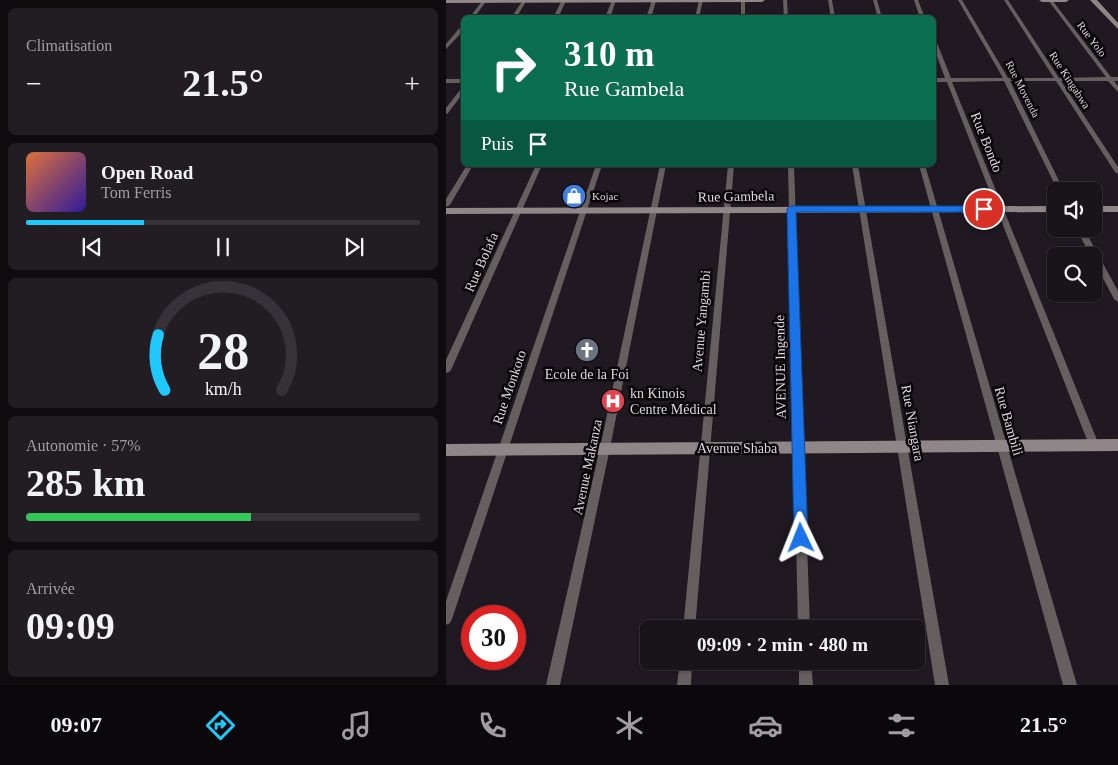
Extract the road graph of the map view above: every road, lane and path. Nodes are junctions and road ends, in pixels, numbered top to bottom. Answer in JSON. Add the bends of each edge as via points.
{"nodes":[{"id":1,"x":485,"y":0,"type":"edge"},
{"id":2,"x":525,"y":0,"type":"edge"},
{"id":3,"x":542,"y":0,"type":"edge"},
{"id":4,"x":564,"y":0,"type":"edge"},
{"id":5,"x":614,"y":0,"type":"edge"},
{"id":6,"x":654,"y":0,"type":"edge"},
{"id":7,"x":701,"y":0,"type":"edge"},
{"id":8,"x":743,"y":0,"type":"edge"},
{"id":9,"x":762,"y":0,"type":"edge"},
{"id":10,"x":785,"y":0,"type":"edge"},
{"id":11,"x":830,"y":0,"type":"edge"},
{"id":12,"x":875,"y":0,"type":"edge"},
{"id":13,"x":916,"y":0,"type":"edge"},
{"id":14,"x":960,"y":0,"type":"edge"},
{"id":15,"x":1006,"y":0,"type":"edge"},
{"id":16,"x":1042,"y":0,"type":"edge"},
{"id":17,"x":1050,"y":0,"type":"edge"},
{"id":18,"x":1066,"y":0,"type":"edge"},
{"id":19,"x":1093,"y":0,"type":"edge"},
{"id":20,"x":446,"y":1,"type":"edge"},
{"id":21,"x":473,"y":15,"type":"edge"},
{"id":22,"x":515,"y":15,"type":"edge"},
{"id":23,"x":556,"y":15,"type":"edge"},
{"id":24,"x":607,"y":15,"type":"edge"},
{"id":25,"x":649,"y":15,"type":"edge"},
{"id":26,"x":698,"y":15,"type":"edge"},
{"id":27,"x":743,"y":15,"type":"edge"},
{"id":28,"x":786,"y":15,"type":"edge"},
{"id":29,"x":832,"y":15,"type":"edge"},
{"id":30,"x":879,"y":15,"type":"edge"},
{"id":31,"x":922,"y":15,"type":"edge"},
{"id":32,"x":1118,"y":27,"type":"edge"},
{"id":33,"x":461,"y":30,"type":"edge"},
{"id":34,"x":446,"y":47,"type":"edge"},
{"id":35,"x":936,"y":48,"type":"edge"},
{"id":36,"x":1058,"y":79,"type":"junction"},
{"id":37,"x":1110,"y":79,"type":"junction"},
{"id":38,"x":1118,"y":79,"type":"edge"},
{"id":39,"x":936,"y":80,"type":"edge"},
{"id":40,"x":949,"y":80,"type":"junction"},
{"id":41,"x":1006,"y":80,"type":"junction"},
{"id":42,"x":446,"y":81,"type":"edge"},
{"id":43,"x":461,"y":81,"type":"edge"},
{"id":44,"x":1118,"y":90,"type":"edge"},
{"id":45,"x":461,"y":92,"type":"edge"},
{"id":46,"x":446,"y":112,"type":"edge"},
{"id":47,"x":469,"y":167,"type":"edge"},
{"id":48,"x":538,"y":167,"type":"edge"},
{"id":49,"x":598,"y":167,"type":"edge"},
{"id":50,"x":663,"y":167,"type":"edge"},
{"id":51,"x":731,"y":167,"type":"edge"},
{"id":52,"x":791,"y":167,"type":"edge"},
{"id":53,"x":855,"y":167,"type":"edge"},
{"id":54,"x":923,"y":167,"type":"edge"},
{"id":55,"x":1118,"y":172,"type":"edge"},
{"id":56,"x":1057,"y":182,"type":"edge"},
{"id":57,"x":446,"y":205,"type":"edge"},
{"id":58,"x":791,"y":209,"type":"junction"},
{"id":59,"x":862,"y":209,"type":"junction"},
{"id":60,"x":935,"y":209,"type":"junction"},
{"id":61,"x":1000,"y":209,"type":"junction"},
{"id":62,"x":1047,"y":209,"type":"edge"},
{"id":63,"x":1102,"y":209,"type":"edge"},
{"id":64,"x":1118,"y":209,"type":"edge"},
{"id":65,"x":446,"y":210,"type":"edge"},
{"id":66,"x":519,"y":210,"type":"junction"},
{"id":67,"x":583,"y":210,"type":"junction"},
{"id":68,"x":653,"y":210,"type":"junction"},
{"id":69,"x":726,"y":210,"type":"junction"},
{"id":70,"x":1084,"y":237,"type":"edge"},
{"id":71,"x":1118,"y":299,"type":"edge"},
{"id":72,"x":446,"y":370,"type":"edge"},
{"id":73,"x":1094,"y":445,"type":"junction"},
{"id":74,"x":1118,"y":445,"type":"edge"},
{"id":75,"x":1002,"y":446,"type":"junction"},
{"id":76,"x":903,"y":447,"type":"junction"},
{"id":77,"x":605,"y":448,"type":"junction"},
{"id":78,"x":704,"y":448,"type":"junction"},
{"id":79,"x":798,"y":448,"type":"junction"},
{"id":80,"x":502,"y":449,"type":"junction"},
{"id":81,"x":446,"y":450,"type":"edge"},
{"id":82,"x":446,"y":619,"type":"edge"},
{"id":83,"x":690,"y":620,"type":"edge"},
{"id":84,"x":804,"y":620,"type":"edge"},
{"id":85,"x":685,"y":670,"type":"edge"},
{"id":86,"x":805,"y":670,"type":"edge"},
{"id":87,"x":553,"y":685,"type":"edge"},
{"id":88,"x":684,"y":685,"type":"edge"},
{"id":89,"x":806,"y":685,"type":"edge"},
{"id":90,"x":942,"y":685,"type":"edge"},
{"id":91,"x":1070,"y":685,"type":"edge"}],
"edges":[{"from":1,"to":2,"type":"street"},
{"from":1,"to":20,"type":"street"},
{"from":1,"to":21,"type":"street"},
{"from":2,"to":3,"type":"street"},
{"from":2,"to":22,"type":"street"},
{"from":3,"to":4,"type":"street"},
{"from":4,"to":5,"type":"street"},
{"from":4,"to":23,"type":"street"},
{"from":5,"to":6,"type":"street"},
{"from":5,"to":24,"type":"street"},
{"from":6,"to":7,"type":"street"},
{"from":6,"to":25,"type":"street"},
{"from":7,"to":8,"type":"street"},
{"from":7,"to":26,"type":"street"},
{"from":8,"to":9,"type":"street"},
{"from":8,"to":27,"type":"street"},
{"from":10,"to":28,"type":"street"},
{"from":11,"to":29,"type":"street"},
{"from":12,"to":30,"type":"street"},
{"from":13,"to":31,"type":"street"},
{"from":14,"to":41,"type":"street","name":"Rue Movenda"},
{"from":15,"to":36,"type":"street","name":"Rue Kingabwa"},
{"from":16,"to":17,"type":"street"},
{"from":17,"to":18,"type":"street"},
{"from":17,"to":37,"type":"street","name":"Rue Yolo"},
{"from":19,"to":32,"type":"street"},
{"from":33,"to":34,"type":"street"},
{"from":35,"to":40,"type":"street","name":"Rue Bondo"},
{"from":36,"to":37,"type":"street"},
{"from":36,"to":41,"type":"street"},
{"from":36,"to":55,"type":"street","name":"Rue Kingabwa"},
{"from":37,"to":38,"type":"street"},
{"from":37,"to":44,"type":"street","name":"Rue Yolo"},
{"from":39,"to":40,"type":"street"},
{"from":40,"to":41,"type":"street"},
{"from":40,"to":61,"type":"street","name":"Rue Bondo"},
{"from":41,"to":56,"type":"street","name":"Rue Movenda"},
{"from":42,"to":43,"type":"street"},
{"from":45,"to":46,"type":"street"},
{"from":47,"to":57,"type":"street"},
{"from":48,"to":66,"type":"street","name":"Rue Bolafa"},
{"from":49,"to":67,"type":"street","name":"Rue Monkoto"},
{"from":50,"to":68,"type":"street","name":"Avenue Makanza"},
{"from":51,"to":69,"type":"street","name":"Avenue Yangambi"},
{"from":52,"to":58,"type":"street","name":"AVENUE Ingende"},
{"from":53,"to":59,"type":"street","name":"Rue Niangara"},
{"from":54,"to":60,"type":"street","name":"Rue Bambili"},
{"from":58,"to":59,"type":"street","name":"Rue Gambela"},
{"from":58,"to":69,"type":"street","name":"Rue Gambela"},
{"from":58,"to":79,"type":"street","name":"AVENUE Ingende"},
{"from":59,"to":60,"type":"street","name":"Rue Gambela"},
{"from":59,"to":76,"type":"street","name":"Rue Niangara"},
{"from":60,"to":61,"type":"street","name":"Rue Gambela"},
{"from":60,"to":75,"type":"street","name":"Rue Bambili"},
{"from":61,"to":62,"type":"street","name":"Rue Gambela"},
{"from":61,"to":73,"type":"street","name":"Rue Bondo"},
{"from":63,"to":64,"type":"street"},
{"from":65,"to":66,"type":"street","name":"Rue Gambela"},
{"from":66,"to":67,"type":"street","name":"Rue Gambela"},
{"from":66,"to":72,"type":"street","name":"Rue Bolafa"},
{"from":67,"to":68,"type":"street","name":"Rue Gambela"},
{"from":67,"to":80,"type":"street","name":"Rue Monkoto"},
{"from":68,"to":69,"type":"street","name":"Rue Gambela"},
{"from":68,"to":77,"type":"street","name":"Avenue Makanza"},
{"from":69,"to":78,"type":"street","name":"Avenue Yangambi"},
{"from":70,"to":71,"type":"street"},
{"from":73,"to":74,"type":"street","name":"Avenue Shaba"},
{"from":73,"to":75,"type":"street","name":"Avenue Shaba"},
{"from":75,"to":76,"type":"street","name":"Avenue Shaba"},
{"from":75,"to":91,"type":"street","name":"Rue Bambili"},
{"from":76,"to":79,"type":"street","name":"Avenue Shaba"},
{"from":76,"to":90,"type":"street","name":"Rue Niangara"},
{"from":77,"to":78,"type":"street","name":"Avenue Shaba"},
{"from":77,"to":80,"type":"street","name":"Avenue Shaba"},
{"from":77,"to":87,"type":"street","name":"Avenue Makanza"},
{"from":78,"to":79,"type":"street","name":"Avenue Shaba"},
{"from":78,"to":83,"type":"street","name":"Avenue Yangambi"},
{"from":79,"to":84,"type":"street","name":"AVENUE Ingende"},
{"from":80,"to":81,"type":"street","name":"Avenue Shaba"},
{"from":80,"to":82,"type":"street","name":"Rue Monkoto"},
{"from":85,"to":88,"type":"street"},
{"from":86,"to":89,"type":"street"}]}
